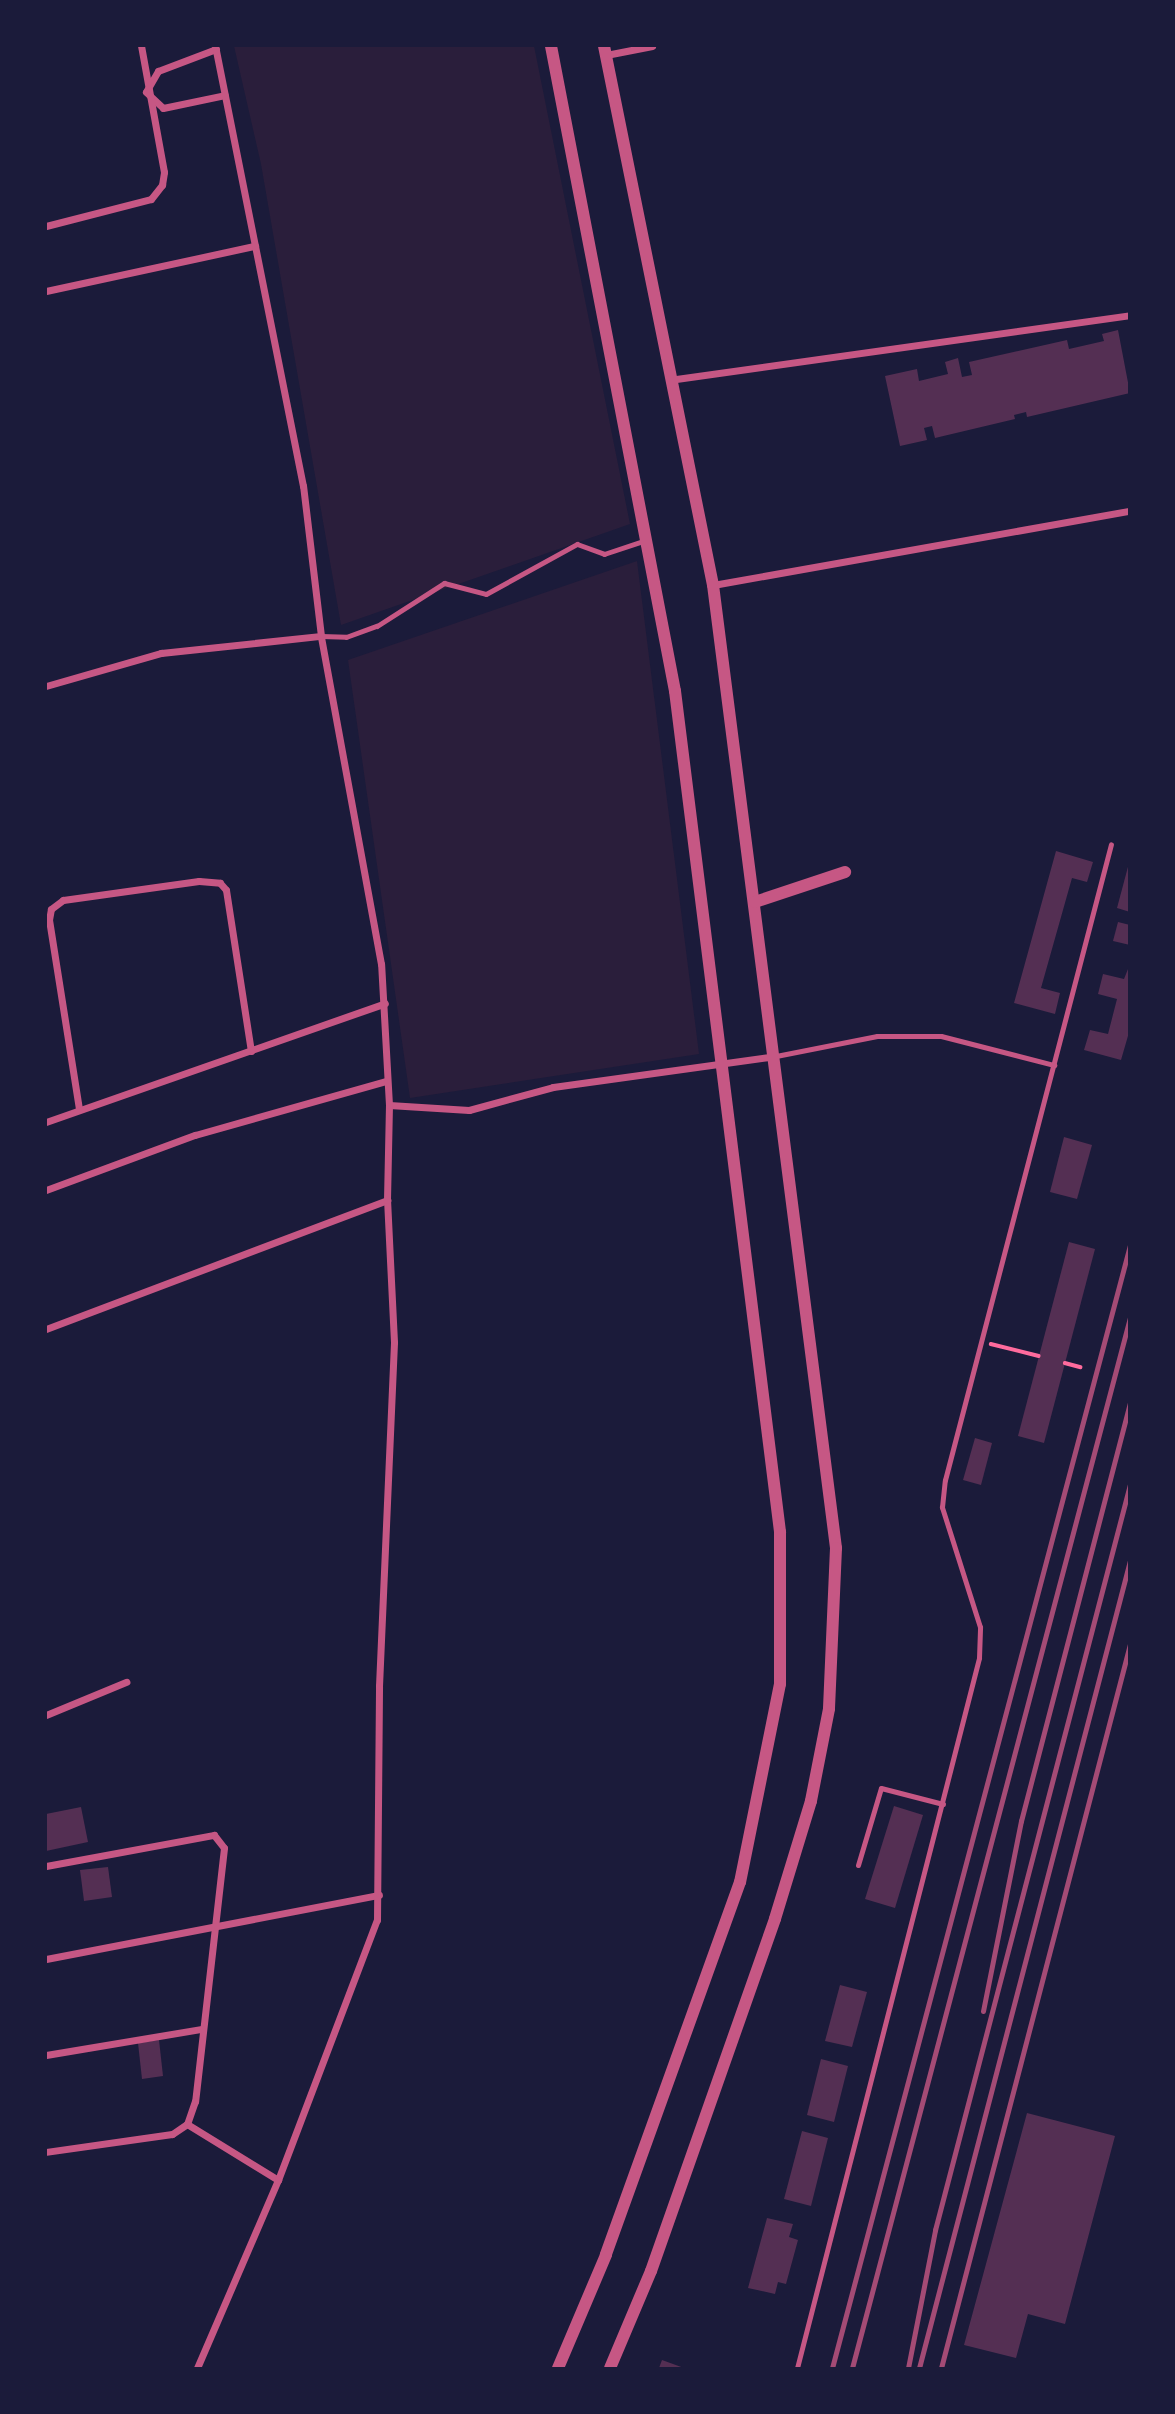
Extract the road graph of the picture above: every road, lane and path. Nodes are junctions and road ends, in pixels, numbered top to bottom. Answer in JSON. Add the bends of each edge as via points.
{"nodes":[{"id":1,"x":141,"y":46,"type":"edge"},
{"id":2,"x":551,"y":46,"type":"edge"},
{"id":3,"x":652,"y":46,"type":"edge"},
{"id":4,"x":215,"y":48,"type":"edge"},
{"id":5,"x":605,"y":50,"type":"edge"},
{"id":6,"x":146,"y":92,"type":"junction"},
{"id":7,"x":225,"y":95,"type":"junction"},
{"id":8,"x":46,"y":226,"type":"edge"},
{"id":9,"x":255,"y":246,"type":"junction"},
{"id":10,"x":46,"y":291,"type":"edge"},
{"id":11,"x":1129,"y":315,"type":"edge"},
{"id":12,"x":669,"y":380,"type":"junction"},
{"id":13,"x":1129,"y":511,"type":"edge"},
{"id":14,"x":646,"y":540,"type":"junction"},
{"id":15,"x":713,"y":585,"type":"junction"},
{"id":16,"x":321,"y":636,"type":"junction"},
{"id":17,"x":46,"y":686,"type":"edge"},
{"id":18,"x":1111,"y":844,"type":"dead end"},
{"id":19,"x":845,"y":872,"type":"dead end"},
{"id":20,"x":755,"y":902,"type":"junction"},
{"id":21,"x":385,"y":1003,"type":"junction"},
{"id":22,"x":251,"y":1051,"type":"junction"},
{"id":23,"x":776,"y":1056,"type":"junction"},
{"id":24,"x":723,"y":1060,"type":"junction"},
{"id":25,"x":1054,"y":1065,"type":"junction"},
{"id":26,"x":386,"y":1081,"type":"junction"},
{"id":27,"x":389,"y":1105,"type":"junction"},
{"id":28,"x":79,"y":1109,"type":"junction"},
{"id":29,"x":46,"y":1122,"type":"edge"},
{"id":30,"x":46,"y":1190,"type":"edge"},
{"id":31,"x":387,"y":1200,"type":"junction"},
{"id":32,"x":46,"y":1329,"type":"edge"},
{"id":33,"x":982,"y":1342,"type":"junction"},
{"id":34,"x":1039,"y":1356,"type":"dead end"},
{"id":35,"x":1065,"y":1363,"type":"dead end"},
{"id":36,"x":1080,"y":1367,"type":"dead end"},
{"id":37,"x":125,"y":1682,"type":"dead end"},
{"id":38,"x":46,"y":1715,"type":"edge"},
{"id":39,"x":943,"y":1804,"type":"junction"},
{"id":40,"x":858,"y":1865,"type":"dead end"},
{"id":41,"x":46,"y":1866,"type":"edge"},
{"id":42,"x":379,"y":1895,"type":"junction"},
{"id":43,"x":213,"y":1927,"type":"junction"},
{"id":44,"x":46,"y":1959,"type":"edge"},
{"id":45,"x":202,"y":2029,"type":"junction"},
{"id":46,"x":46,"y":2055,"type":"edge"},
{"id":47,"x":187,"y":2124,"type":"junction"},
{"id":48,"x":46,"y":2152,"type":"edge"},
{"id":49,"x":278,"y":2180,"type":"junction"},
{"id":50,"x":197,"y":2368,"type":"edge"},
{"id":51,"x":558,"y":2368,"type":"edge"},
{"id":52,"x":610,"y":2368,"type":"edge"},
{"id":53,"x":797,"y":2368,"type":"edge"}],
"edges":[{"from":1,"to":6,"type":"street"},
{"from":2,"to":14,"type":"street"},
{"from":3,"to":5,"type":"street"},
{"from":4,"to":6,"type":"street","via":[[158,71]]},
{"from":4,"to":7,"type":"street"},
{"from":5,"to":12,"type":"street"},
{"from":6,"to":7,"type":"street","via":[[163,108]]},
{"from":6,"to":8,"type":"street","via":[[164,172],[162,186],[152,199]]},
{"from":7,"to":9,"type":"street"},
{"from":9,"to":10,"type":"street"},
{"from":9,"to":16,"type":"street","via":[[303,486]]},
{"from":11,"to":12,"type":"street"},
{"from":12,"to":15,"type":"street"},
{"from":13,"to":15,"type":"street"},
{"from":14,"to":16,"type":"lane","via":[[604,554],[577,544],[486,594],[444,583],[377,626],[346,637]]},
{"from":14,"to":24,"type":"street","via":[[675,691]]},
{"from":15,"to":20,"type":"street"},
{"from":16,"to":17,"type":"street","via":[[162,653]]},
{"from":16,"to":21,"type":"street"},
{"from":18,"to":25,"type":"lane"},
{"from":19,"to":20,"type":"street"},
{"from":20,"to":23,"type":"street"},
{"from":21,"to":22,"type":"street"},
{"from":21,"to":26,"type":"street"},
{"from":22,"to":28,"type":"street"},
{"from":22,"to":28,"type":"street","via":[[226,890],[220,883],[199,881],[64,900],[51,909],[49,920]]},
{"from":23,"to":24,"type":"street"},
{"from":23,"to":25,"type":"lane","via":[[877,1036],[941,1036]]},
{"from":23,"to":52,"type":"street","via":[[836,1548],[829,1709],[811,1801],[775,1919],[651,2271]]},
{"from":24,"to":27,"type":"street","via":[[553,1087],[469,1110]]},
{"from":24,"to":51,"type":"street","via":[[780,1532],[780,1684],[740,1882],[607,2255]]},
{"from":25,"to":33,"type":"lane"},
{"from":26,"to":27,"type":"street"},
{"from":26,"to":30,"type":"street","via":[[195,1135]]},
{"from":27,"to":31,"type":"street"},
{"from":28,"to":29,"type":"street"},
{"from":31,"to":32,"type":"street"},
{"from":31,"to":42,"type":"street","via":[[394,1342],[379,1686]]},
{"from":33,"to":34,"type":"path"},
{"from":33,"to":39,"type":"lane","via":[[942,1507],[980,1627],[979,1658]]},
{"from":35,"to":36,"type":"path"},
{"from":37,"to":38,"type":"street"},
{"from":39,"to":40,"type":"lane","via":[[881,1788]]},
{"from":39,"to":53,"type":"lane"},
{"from":41,"to":43,"type":"street","via":[[214,1835],[223,1848]]},
{"from":42,"to":43,"type":"street"},
{"from":42,"to":49,"type":"street","via":[[371,1942]]},
{"from":43,"to":44,"type":"street"},
{"from":43,"to":45,"type":"street"},
{"from":45,"to":46,"type":"street"},
{"from":45,"to":47,"type":"street","via":[[195,2101]]},
{"from":47,"to":48,"type":"street","via":[[172,2134]]},
{"from":47,"to":49,"type":"street"},
{"from":49,"to":50,"type":"street"}]}
